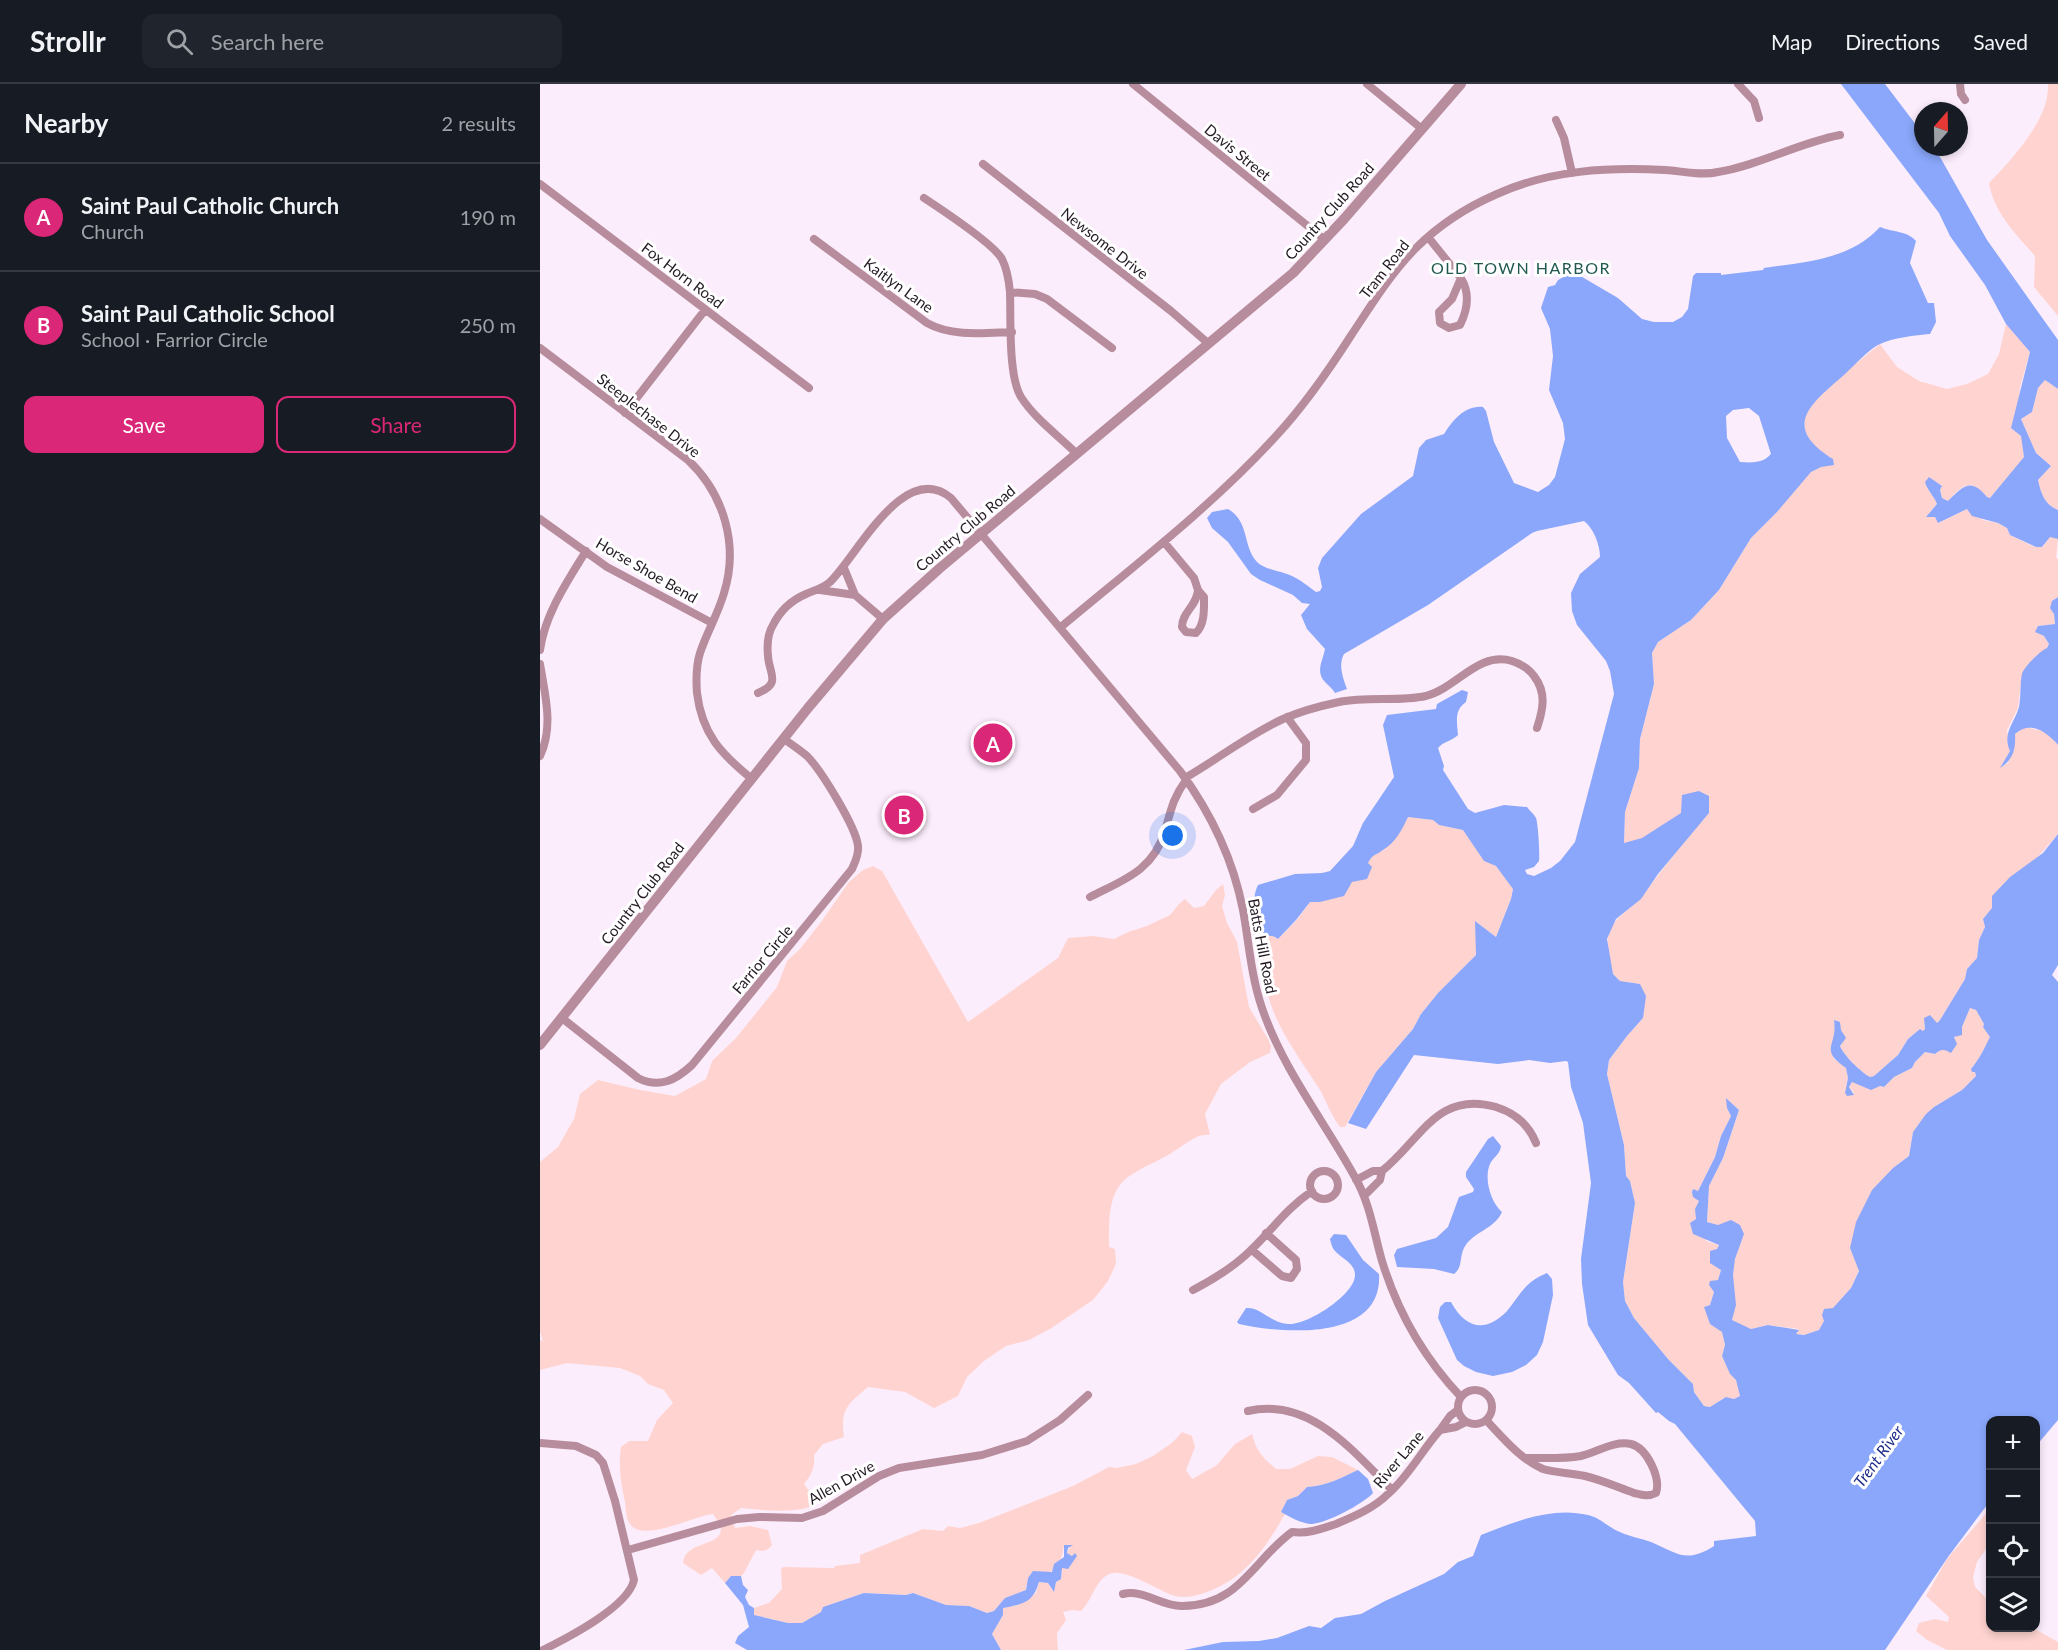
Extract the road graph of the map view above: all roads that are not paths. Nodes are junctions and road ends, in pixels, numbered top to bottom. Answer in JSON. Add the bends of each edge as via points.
{"nodes":[{"id":1,"x":1133,"y":84,"type":"edge"},
{"id":2,"x":1367,"y":84,"type":"edge"},
{"id":3,"x":1461,"y":84,"type":"edge"},
{"id":4,"x":1738,"y":84,"type":"edge"},
{"id":5,"x":1960,"y":84,"type":"edge"},
{"id":6,"x":1965,"y":100,"type":"dead end"},
{"id":7,"x":1759,"y":118,"type":"dead end"},
{"id":8,"x":1556,"y":120,"type":"dead end"},
{"id":9,"x":1422,"y":129,"type":"junction"},
{"id":10,"x":1840,"y":135,"type":"dead end"},
{"id":11,"x":983,"y":164,"type":"dead end"},
{"id":12,"x":1572,"y":173,"type":"junction"},
{"id":13,"x":540,"y":184,"type":"edge"},
{"id":14,"x":924,"y":198,"type":"dead end"},
{"id":15,"x":1428,"y":237,"type":"junction"},
{"id":16,"x":814,"y":240,"type":"dead end"},
{"id":17,"x":1325,"y":240,"type":"junction"},
{"id":18,"x":1461,"y":278,"type":"junction"},
{"id":19,"x":1010,"y":292,"type":"junction"},
{"id":20,"x":705,"y":310,"type":"junction"},
{"id":21,"x":1012,"y":332,"type":"junction"},
{"id":22,"x":1209,"y":344,"type":"junction"},
{"id":23,"x":540,"y":348,"type":"edge"},
{"id":24,"x":1112,"y":348,"type":"dead end"},
{"id":25,"x":809,"y":388,"type":"dead end"},
{"id":26,"x":625,"y":413,"type":"junction"},
{"id":27,"x":1077,"y":454,"type":"junction"},
{"id":28,"x":540,"y":519,"type":"edge"},
{"id":29,"x":982,"y":534,"type":"junction"},
{"id":30,"x":1164,"y":542,"type":"junction"},
{"id":31,"x":586,"y":551,"type":"junction"},
{"id":32,"x":844,"y":568,"type":"junction"},
{"id":33,"x":820,"y":590,"type":"junction"},
{"id":34,"x":1198,"y":590,"type":"junction"},
{"id":35,"x":855,"y":595,"type":"junction"},
{"id":36,"x":883,"y":620,"type":"junction"},
{"id":37,"x":712,"y":623,"type":"junction"},
{"id":38,"x":1061,"y":627,"type":"junction"},
{"id":39,"x":540,"y":650,"type":"edge"},
{"id":40,"x":540,"y":664,"type":"edge"},
{"id":41,"x":758,"y":693,"type":"dead end"},
{"id":42,"x":1287,"y":717,"type":"junction"},
{"id":43,"x":1537,"y":728,"type":"dead end"},
{"id":44,"x":784,"y":739,"type":"junction"},
{"id":45,"x":540,"y":756,"type":"edge"},
{"id":46,"x":752,"y":779,"type":"junction"},
{"id":47,"x":1185,"y":779,"type":"junction"},
{"id":48,"x":1253,"y":809,"type":"dead end"},
{"id":49,"x":1090,"y":897,"type":"dead end"},
{"id":50,"x":562,"y":1018,"type":"junction"},
{"id":51,"x":540,"y":1045,"type":"edge"},
{"id":52,"x":1536,"y":1143,"type":"dead end"},
{"id":53,"x":1351,"y":1170,"type":"junction"},
{"id":54,"x":1382,"y":1171,"type":"junction"},
{"id":55,"x":1336,"y":1178,"type":"junction"},
{"id":56,"x":1356,"y":1180,"type":"junction"},
{"id":57,"x":1312,"y":1191,"type":"junction"},
{"id":58,"x":1364,"y":1196,"type":"junction"},
{"id":59,"x":1266,"y":1233,"type":"junction"},
{"id":60,"x":1252,"y":1250,"type":"junction"},
{"id":61,"x":1193,"y":1290,"type":"dead end"},
{"id":62,"x":1088,"y":1395,"type":"dead end"},
{"id":63,"x":1461,"y":1396,"type":"junction"},
{"id":64,"x":1458,"y":1410,"type":"junction"},
{"id":65,"x":1248,"y":1411,"type":"dead end"},
{"id":66,"x":1486,"y":1420,"type":"junction"},
{"id":67,"x":1466,"y":1422,"type":"junction"},
{"id":68,"x":1440,"y":1430,"type":"junction"},
{"id":69,"x":540,"y":1443,"type":"edge"},
{"id":70,"x":1526,"y":1458,"type":"junction"},
{"id":71,"x":1560,"y":1458,"type":"junction"},
{"id":72,"x":1560,"y":1472,"type":"junction"},
{"id":73,"x":1392,"y":1490,"type":"junction"},
{"id":74,"x":628,"y":1550,"type":"junction"},
{"id":75,"x":1123,"y":1594,"type":"dead end"},
{"id":76,"x":543,"y":1650,"type":"edge"}],
"edges":[{"from":1,"to":17,"type":"street","name":"Davis Street"},
{"from":2,"to":9,"type":"street"},
{"from":3,"to":9,"type":"street","name":"Country Club Road"},
{"from":4,"to":7,"type":"street","via":[[1754,101]]},
{"from":5,"to":6,"type":"street"},
{"from":8,"to":12,"type":"street"},
{"from":9,"to":17,"type":"street","name":"Country Club Road"},
{"from":10,"to":12,"type":"street","name":"Tram Road","via":[[1716,173],[1632,169]]},
{"from":11,"to":22,"type":"street","name":"Newsome Drive"},
{"from":12,"to":15,"type":"street","name":"Tram Road","via":[[1530,181],[1498,193]]},
{"from":13,"to":20,"type":"street","name":"Fox Horn Road"},
{"from":14,"to":19,"type":"street","via":[[998,253]]},
{"from":15,"to":18,"type":"street"},
{"from":15,"to":30,"type":"street","name":"Tram Road","via":[[1394,274],[1318,384],[1277,435]]},
{"from":16,"to":21,"type":"street","name":"Kaitlyn Lane","via":[[939,329]]},
{"from":17,"to":22,"type":"street","name":"Country Club Road","via":[[1293,273]]},
{"from":18,"to":18,"type":"street","via":[[1468,289],[1465,315],[1460,325],[1449,328],[1440,323],[1439,312],[1452,299]]},
{"from":19,"to":21,"type":"street"},
{"from":19,"to":24,"type":"street","via":[[1029,292],[1047,299]]},
{"from":20,"to":25,"type":"street","name":"Fox Horn Road"},
{"from":20,"to":26,"type":"street"},
{"from":21,"to":27,"type":"street","via":[[1017,391]]},
{"from":22,"to":27,"type":"street","name":"Country Club Road"},
{"from":23,"to":26,"type":"street","name":"Steeplechase Drive"},
{"from":26,"to":37,"type":"street","name":"Steeplechase Drive","via":[[697,469],[720,506],[729,532],[730,570]]},
{"from":27,"to":29,"type":"street","name":"Country Club Road"},
{"from":28,"to":31,"type":"street","name":"Horse Shoe Bend"},
{"from":29,"to":32,"type":"street","name":"Batts Hill Road","via":[[944,493],[919,489],[890,509],[858,545]]},
{"from":29,"to":36,"type":"street","name":"Country Club Road"},
{"from":29,"to":38,"type":"street","name":"Batts Hill Road"},
{"from":30,"to":34,"type":"street","via":[[1194,578]]},
{"from":30,"to":38,"type":"street","name":"Tram Road"},
{"from":31,"to":37,"type":"street","name":"Horse Shoe Bend","via":[[607,567]]},
{"from":31,"to":39,"type":"street","via":[[554,606]]},
{"from":32,"to":33,"type":"street","name":"Batts Hill Road"},
{"from":32,"to":35,"type":"street"},
{"from":33,"to":35,"type":"street"},
{"from":33,"to":41,"type":"street","via":[[796,599],[774,623],[768,648],[773,680]]},
{"from":34,"to":34,"type":"street","via":[[1195,604],[1182,620],[1186,633],[1196,633],[1202,624],[1204,597]]},
{"from":35,"to":36,"type":"street"},
{"from":36,"to":44,"type":"street","name":"Country Club Road"},
{"from":37,"to":46,"type":"street","name":"Steeplechase Drive","via":[[697,669],[699,709],[714,743]]},
{"from":38,"to":47,"type":"street","name":"Batts Hill Road"},
{"from":40,"to":45,"type":"street","via":[[548,717]]},
{"from":42,"to":43,"type":"street","via":[[1352,700],[1428,695],[1450,686],[1479,664],[1500,659],[1523,666],[1537,681],[1543,709]]},
{"from":42,"to":47,"type":"street"},
{"from":42,"to":48,"type":"street","via":[[1306,743],[1306,760],[1277,795]]},
{"from":44,"to":46,"type":"street","name":"Country Club Road"},
{"from":44,"to":50,"type":"street","name":"Farrior Circle","via":[[818,770],[851,827],[858,847],[852,869],[683,1074],[667,1082],[638,1078]]},
{"from":46,"to":50,"type":"street","name":"Country Club Road"},
{"from":47,"to":49,"type":"street","via":[[1173,799],[1158,849],[1146,864],[1119,884]]},
{"from":47,"to":53,"type":"street","name":"Batts Hill Road","via":[[1216,828],[1232,868],[1255,988],[1268,1026]]},
{"from":50,"to":51,"type":"street","name":"Country Club Road"},
{"from":52,"to":54,"type":"street","via":[[1525,1125],[1500,1108],[1454,1106],[1435,1117],[1399,1158]]},
{"from":53,"to":55,"type":"street"},
{"from":53,"to":56,"type":"street","name":"Batts Hill Road"},
{"from":54,"to":56,"type":"street"},
{"from":54,"to":58,"type":"street","via":[[1380,1180]]},
{"from":55,"to":57,"type":"street","via":[[1324,1172],[1316,1175],[1311,1182]]},
{"from":55,"to":57,"type":"street","via":[[1338,1187],[1331,1197],[1322,1199]]},
{"from":56,"to":58,"type":"street","name":"Batts Hill Road"},
{"from":57,"to":59,"type":"street","via":[[1284,1212]]},
{"from":58,"to":63,"type":"street","name":"Batts Hill Road","via":[[1385,1270],[1407,1324],[1428,1358]]},
{"from":59,"to":60,"type":"street"},
{"from":59,"to":60,"type":"street","via":[[1296,1260],[1297,1269],[1291,1278],[1282,1276]]},
{"from":60,"to":61,"type":"street"},
{"from":62,"to":74,"type":"street","name":"Allen Drive","via":[[1048,1429],[1019,1444],[962,1459],[899,1468],[823,1511],[802,1518],[735,1520]]},
{"from":63,"to":64,"type":"street"},
{"from":63,"to":66,"type":"street","via":[[1470,1390],[1487,1394],[1492,1410]]},
{"from":64,"to":67,"type":"street"},
{"from":64,"to":68,"type":"street","name":"River Lane"},
{"from":65,"to":73,"type":"street","via":[[1281,1409],[1315,1421],[1348,1446]]},
{"from":66,"to":67,"type":"street"},
{"from":66,"to":70,"type":"street"},
{"from":67,"to":68,"type":"street","name":"River Lane"},
{"from":68,"to":73,"type":"street","name":"River Lane"},
{"from":69,"to":74,"type":"street","via":[[576,1446],[596,1455],[603,1463]]},
{"from":70,"to":71,"type":"street"},
{"from":70,"to":72,"type":"street","via":[[1544,1469]]},
{"from":71,"to":72,"type":"street"},
{"from":71,"to":72,"type":"street","via":[[1632,1444],[1652,1467],[1658,1487],[1656,1493],[1643,1496],[1611,1482]]},
{"from":73,"to":75,"type":"street","name":"River Lane","via":[[1376,1504],[1341,1521],[1307,1534],[1292,1532],[1273,1546],[1241,1584],[1219,1598],[1181,1606],[1143,1595]]},
{"from":74,"to":76,"type":"street","via":[[634,1580],[627,1595],[588,1625]]}]}
